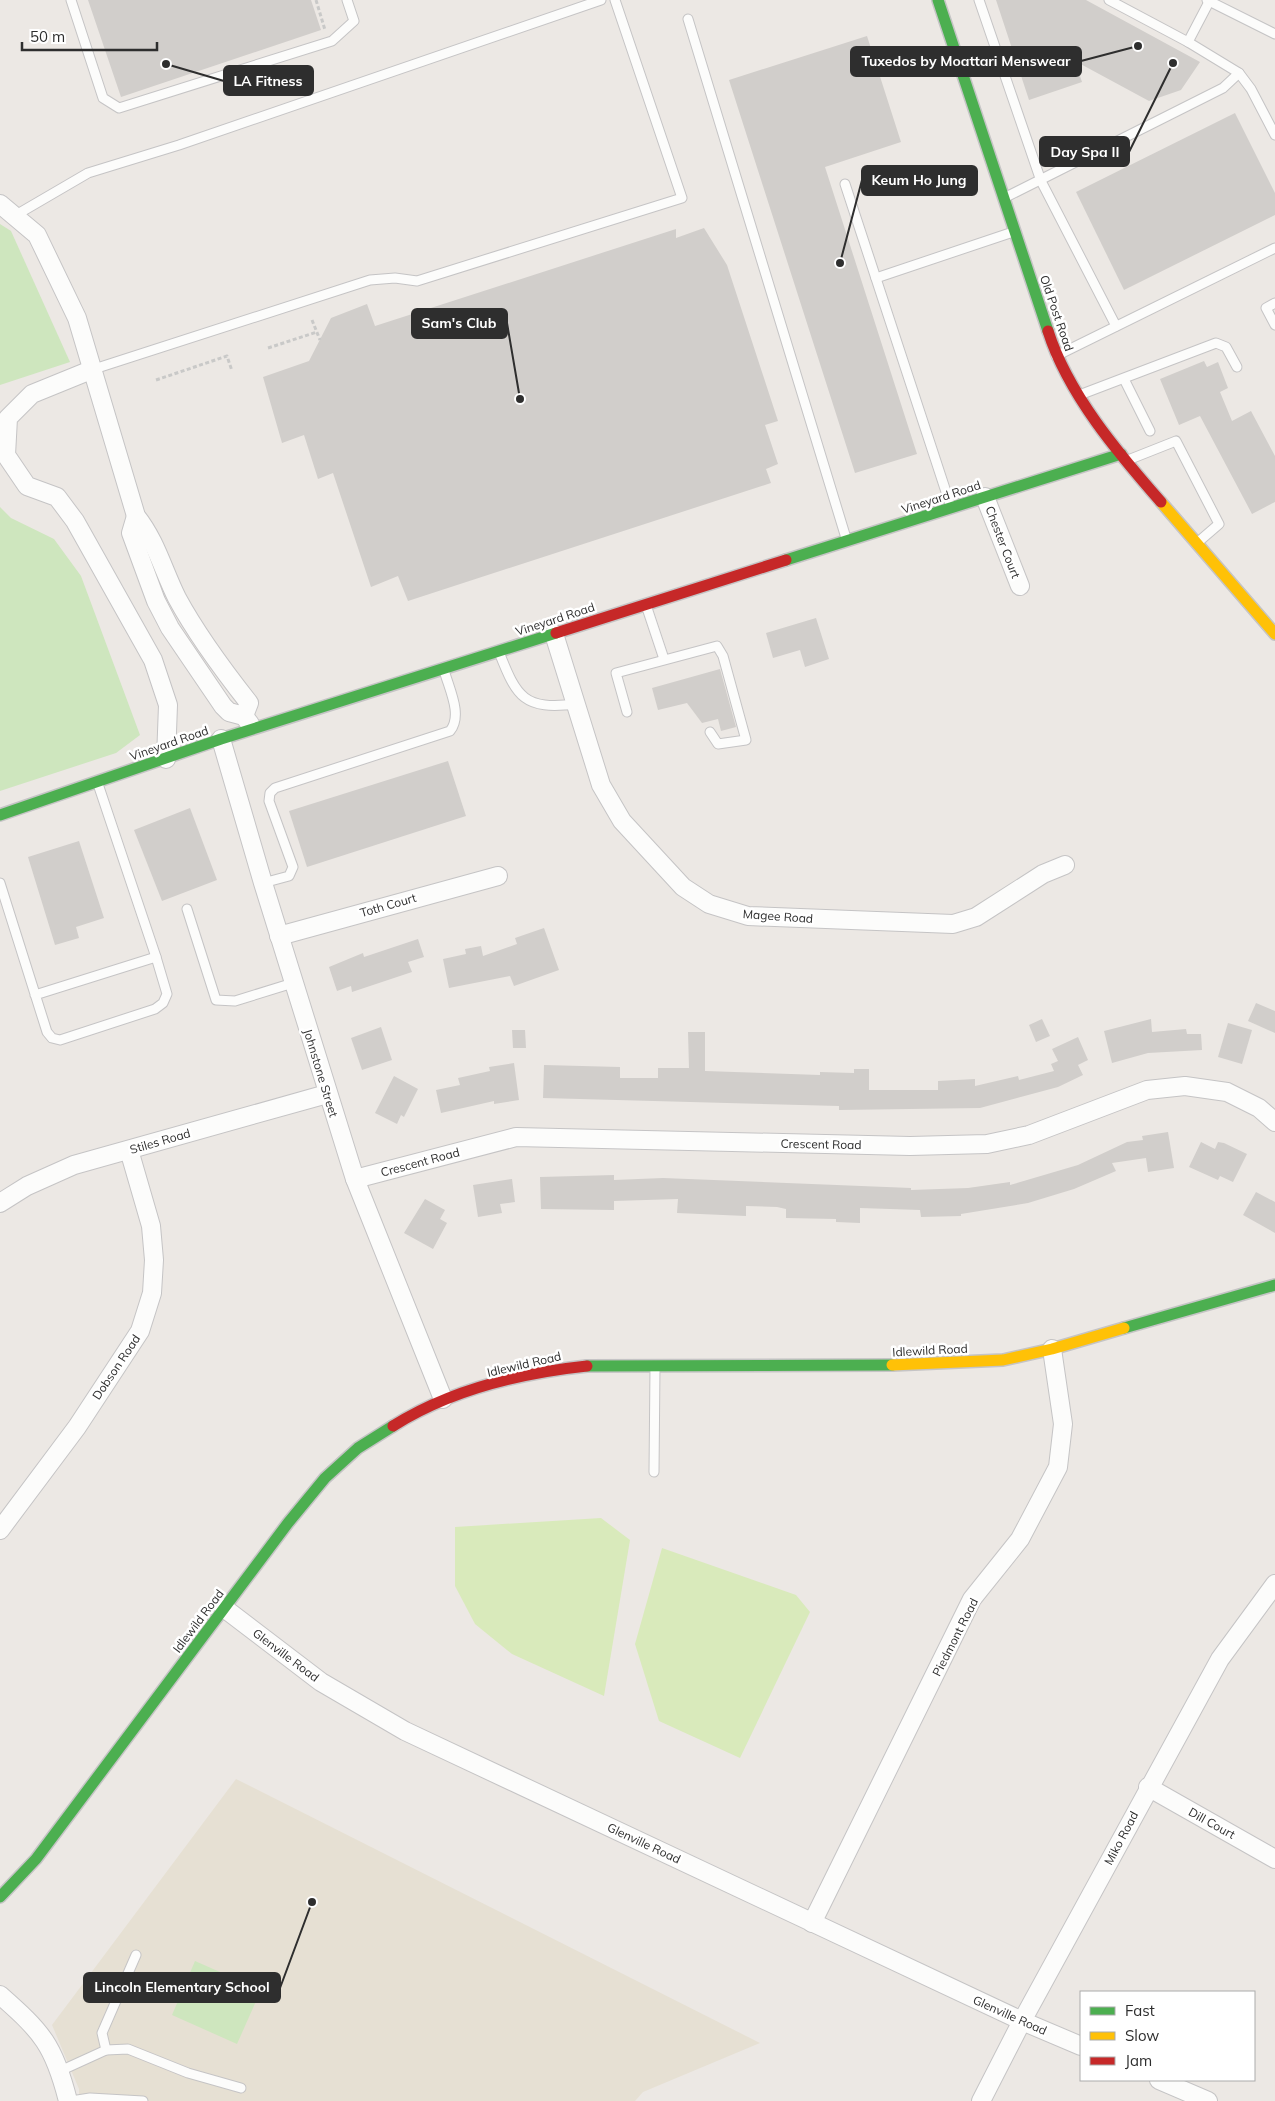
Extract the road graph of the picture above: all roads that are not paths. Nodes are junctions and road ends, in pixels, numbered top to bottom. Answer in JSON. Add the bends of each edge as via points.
{"nodes":[{"id":1,"x":71,"y":0,"type":"edge"},
{"id":2,"x":347,"y":0,"type":"edge"},
{"id":3,"x":601,"y":0,"type":"edge"},
{"id":4,"x":615,"y":0,"type":"edge"},
{"id":5,"x":938,"y":0,"type":"edge"},
{"id":6,"x":979,"y":0,"type":"edge"},
{"id":7,"x":1109,"y":0,"type":"edge"},
{"id":8,"x":1209,"y":1,"type":"edge"},
{"id":9,"x":688,"y":19,"type":"dead end"},
{"id":10,"x":1275,"y":34,"type":"edge"},
{"id":11,"x":1188,"y":42,"type":"junction"},
{"id":12,"x":1239,"y":73,"type":"junction"},
{"id":13,"x":1275,"y":135,"type":"edge"},
{"id":14,"x":1041,"y":181,"type":"junction"},
{"id":15,"x":845,"y":184,"type":"dead end"},
{"id":16,"x":1003,"y":199,"type":"junction"},
{"id":17,"x":0,"y":204,"type":"edge"},
{"id":18,"x":16,"y":215,"type":"junction"},
{"id":19,"x":1015,"y":232,"type":"junction"},
{"id":20,"x":1275,"y":248,"type":"edge"},
{"id":21,"x":876,"y":278,"type":"junction"},
{"id":22,"x":1275,"y":303,"type":"edge"},
{"id":23,"x":1275,"y":325,"type":"edge"},
{"id":24,"x":1116,"y":326,"type":"junction"},
{"id":25,"x":1056,"y":356,"type":"junction"},
{"id":26,"x":1237,"y":367,"type":"dead end"},
{"id":27,"x":91,"y":370,"type":"junction"},
{"id":28,"x":1124,"y":379,"type":"junction"},
{"id":29,"x":1079,"y":395,"type":"junction"},
{"id":30,"x":1150,"y":431,"type":"dead end"},
{"id":31,"x":1123,"y":457,"type":"junction"},
{"id":32,"x":985,"y":497,"type":"junction"},
{"id":33,"x":951,"y":508,"type":"junction"},
{"id":34,"x":847,"y":541,"type":"junction"},
{"id":35,"x":1196,"y":543,"type":"junction"},
{"id":36,"x":1020,"y":586,"type":"dead end"},
{"id":37,"x":646,"y":605,"type":"junction"},
{"id":38,"x":1269,"y":617,"type":"edge"},
{"id":39,"x":554,"y":634,"type":"junction"},
{"id":40,"x":1275,"y":634,"type":"edge"},
{"id":41,"x":499,"y":651,"type":"junction"},
{"id":42,"x":664,"y":659,"type":"junction"},
{"id":43,"x":443,"y":669,"type":"junction"},
{"id":44,"x":576,"y":704,"type":"junction"},
{"id":45,"x":628,"y":712,"type":"dead end"},
{"id":46,"x":248,"y":722,"type":"junction"},
{"id":47,"x":710,"y":732,"type":"dead end"},
{"id":48,"x":221,"y":739,"type":"junction"},
{"id":49,"x":166,"y":759,"type":"junction"},
{"id":50,"x":98,"y":782,"type":"junction"},
{"id":51,"x":0,"y":815,"type":"edge"},
{"id":52,"x":1065,"y":866,"type":"dead end"},
{"id":53,"x":498,"y":876,"type":"dead end"},
{"id":54,"x":0,"y":883,"type":"edge"},
{"id":55,"x":263,"y":884,"type":"junction"},
{"id":56,"x":187,"y":909,"type":"dead end"},
{"id":57,"x":279,"y":936,"type":"junction"},
{"id":58,"x":156,"y":957,"type":"junction"},
{"id":59,"x":293,"y":983,"type":"junction"},
{"id":60,"x":35,"y":995,"type":"junction"},
{"id":61,"x":327,"y":1094,"type":"junction"},
{"id":62,"x":1275,"y":1122,"type":"edge"},
{"id":63,"x":128,"y":1150,"type":"junction"},
{"id":64,"x":355,"y":1179,"type":"junction"},
{"id":65,"x":0,"y":1203,"type":"edge"},
{"id":66,"x":1275,"y":1284,"type":"edge"},
{"id":67,"x":1052,"y":1349,"type":"junction"},
{"id":68,"x":655,"y":1366,"type":"junction"},
{"id":69,"x":443,"y":1400,"type":"junction"},
{"id":70,"x":654,"y":1472,"type":"dead end"},
{"id":71,"x":0,"y":1530,"type":"edge"},
{"id":72,"x":1275,"y":1584,"type":"edge"},
{"id":73,"x":224,"y":1608,"type":"junction"},
{"id":74,"x":1148,"y":1787,"type":"junction"},
{"id":75,"x":1275,"y":1859,"type":"edge"},
{"id":76,"x":0,"y":1897,"type":"edge"},
{"id":77,"x":812,"y":1923,"type":"junction"},
{"id":78,"x":136,"y":1955,"type":"dead end"},
{"id":79,"x":0,"y":1995,"type":"edge"},
{"id":80,"x":1022,"y":2021,"type":"junction"},
{"id":81,"x":1080,"y":2046,"type":"edge"},
{"id":82,"x":106,"y":2050,"type":"junction"},
{"id":83,"x":60,"y":2071,"type":"junction"},
{"id":84,"x":1161,"y":2081,"type":"edge"},
{"id":85,"x":241,"y":2088,"type":"dead end"},
{"id":86,"x":70,"y":2101,"type":"edge"},
{"id":87,"x":143,"y":2101,"type":"edge"},
{"id":88,"x":981,"y":2101,"type":"edge"},
{"id":89,"x":1208,"y":2101,"type":"edge"}],
"edges":[{"from":1,"to":2,"type":"lane","via":[[102,98],[120,108],[332,41],[354,21]]},
{"from":3,"to":18,"type":"lane","via":[[179,145],[88,173]]},
{"from":4,"to":27,"type":"lane","via":[[682,198],[417,281],[395,278],[370,280]]},
{"from":5,"to":16,"type":"street","name":"Old Post Road"},
{"from":6,"to":14,"type":"lane"},
{"from":7,"to":11,"type":"lane"},
{"from":8,"to":10,"type":"lane"},
{"from":8,"to":11,"type":"lane"},
{"from":9,"to":34,"type":"lane"},
{"from":11,"to":12,"type":"lane"},
{"from":12,"to":13,"type":"lane","via":[[1251,88]]},
{"from":12,"to":14,"type":"lane","via":[[1223,88]]},
{"from":14,"to":16,"type":"lane"},
{"from":14,"to":24,"type":"lane"},
{"from":15,"to":21,"type":"lane"},
{"from":16,"to":19,"type":"street","name":"Old Post Road"},
{"from":17,"to":18,"type":"street"},
{"from":18,"to":27,"type":"street","via":[[37,235],[77,318]]},
{"from":19,"to":21,"type":"lane"},
{"from":19,"to":25,"type":"street","name":"Old Post Road"},
{"from":20,"to":24,"type":"lane"},
{"from":21,"to":33,"type":"lane"},
{"from":22,"to":23,"type":"lane","via":[[1266,308]]},
{"from":24,"to":25,"type":"lane"},
{"from":25,"to":29,"type":"street","name":"Old Post Road"},
{"from":26,"to":28,"type":"lane","via":[[1226,347],[1216,343]]},
{"from":27,"to":46,"type":"street","via":[[136,516],[148,531],[177,597],[198,634],[248,703]]},
{"from":27,"to":49,"type":"street","via":[[32,394],[8,418],[6,455],[27,486],[56,497],[74,521],[153,660],[168,704]]},
{"from":28,"to":29,"type":"lane"},
{"from":28,"to":30,"type":"lane"},
{"from":29,"to":31,"type":"street","name":"Old Post Road"},
{"from":31,"to":32,"type":"street","name":"Vineyard Road"},
{"from":31,"to":35,"type":"street","name":"Old Post Road"},
{"from":31,"to":35,"type":"lane","via":[[1176,441],[1219,524]]},
{"from":32,"to":33,"type":"street","name":"Vineyard Road"},
{"from":32,"to":36,"type":"street","name":"Chester Court"},
{"from":33,"to":34,"type":"street","name":"Vineyard Road"},
{"from":34,"to":37,"type":"street","name":"Vineyard Road"},
{"from":35,"to":38,"type":"street","name":"Old Post Road"},
{"from":37,"to":39,"type":"street","name":"Vineyard Road"},
{"from":37,"to":42,"type":"lane"},
{"from":38,"to":40,"type":"street","name":"Old Post Road"},
{"from":39,"to":41,"type":"street","name":"Vineyard Road"},
{"from":39,"to":44,"type":"street","name":"Magee Road"},
{"from":41,"to":43,"type":"street","name":"Vineyard Road"},
{"from":41,"to":44,"type":"lane","via":[[510,679],[526,700],[549,707]]},
{"from":42,"to":45,"type":"lane","via":[[616,672]]},
{"from":42,"to":47,"type":"lane","via":[[717,646],[746,740],[718,744]]},
{"from":43,"to":46,"type":"street","name":"Vineyard Road"},
{"from":43,"to":55,"type":"lane","via":[[457,716],[450,731],[276,788],[270,794],[269,801],[293,867],[288,876]]},
{"from":44,"to":52,"type":"street","name":"Magee Road","via":[[601,785],[622,821],[683,887],[709,904],[748,916],[953,924],[976,917],[1043,874]]},
{"from":46,"to":48,"type":"street","name":"Vineyard Road"},
{"from":48,"to":49,"type":"street","name":"Vineyard Road"},
{"from":48,"to":55,"type":"street","name":"Johnstone Street"},
{"from":49,"to":50,"type":"street","name":"Vineyard Road"},
{"from":50,"to":51,"type":"street","name":"Vineyard Road"},
{"from":50,"to":58,"type":"lane"},
{"from":53,"to":57,"type":"street","name":"Toth Court"},
{"from":54,"to":60,"type":"lane"},
{"from":55,"to":57,"type":"street","name":"Johnstone Street"},
{"from":56,"to":59,"type":"lane","via":[[216,1000],[235,1001]]},
{"from":57,"to":59,"type":"street","name":"Johnstone Street"},
{"from":58,"to":60,"type":"lane"},
{"from":58,"to":60,"type":"lane","via":[[167,994],[163,1003],[155,1009],[60,1040],[47,1032]]},
{"from":59,"to":61,"type":"street","name":"Johnstone Street"},
{"from":61,"to":63,"type":"street","name":"Stiles Road"},
{"from":61,"to":64,"type":"street","name":"Johnstone Street"},
{"from":62,"to":64,"type":"street","name":"Crescent Road","via":[[1259,1108],[1227,1092],[1185,1086],[1147,1090],[1029,1135],[987,1144],[900,1146],[516,1137]]},
{"from":63,"to":65,"type":"street","name":"Stiles Road","via":[[74,1165],[27,1186]]},
{"from":63,"to":71,"type":"street","name":"Dobson Road","via":[[151,1226],[154,1260],[152,1292],[140,1331],[77,1427]]},
{"from":64,"to":69,"type":"street","name":"Johnstone Street"},
{"from":66,"to":67,"type":"street","name":"Idlewild Road"},
{"from":67,"to":68,"type":"street","name":"Idlewild Road","via":[[1003,1360],[912,1365]]},
{"from":67,"to":77,"type":"street","name":"Piedmont Road","via":[[1063,1424],[1058,1466],[1020,1540],[972,1599]]},
{"from":68,"to":69,"type":"street","name":"Idlewild Road","via":[[597,1365],[550,1370]]},
{"from":68,"to":70,"type":"lane"},
{"from":69,"to":73,"type":"street","name":"Idlewild Road","via":[[404,1419],[358,1448],[325,1478]]},
{"from":72,"to":74,"type":"street","name":"Miko Road","via":[[1220,1659]]},
{"from":73,"to":76,"type":"street","name":"Idlewild Road","via":[[36,1859]]},
{"from":73,"to":77,"type":"street","name":"Glenville Road","via":[[321,1682],[405,1731]]},
{"from":74,"to":75,"type":"street","name":"Dill Court"},
{"from":74,"to":80,"type":"street","name":"Miko Road"},
{"from":77,"to":80,"type":"street","name":"Glenville Road"},
{"from":78,"to":82,"type":"lane","via":[[102,2033]]},
{"from":79,"to":83,"type":"street","via":[[41,2034]]},
{"from":80,"to":81,"type":"street","name":"Glenville Road"},
{"from":80,"to":88,"type":"street","name":"Miko Road"},
{"from":82,"to":83,"type":"lane"},
{"from":82,"to":85,"type":"lane","via":[[128,2049],[188,2073]]},
{"from":83,"to":86,"type":"street"},
{"from":84,"to":89,"type":"street"},
{"from":86,"to":87,"type":"lane","via":[[90,2098]]}]}
